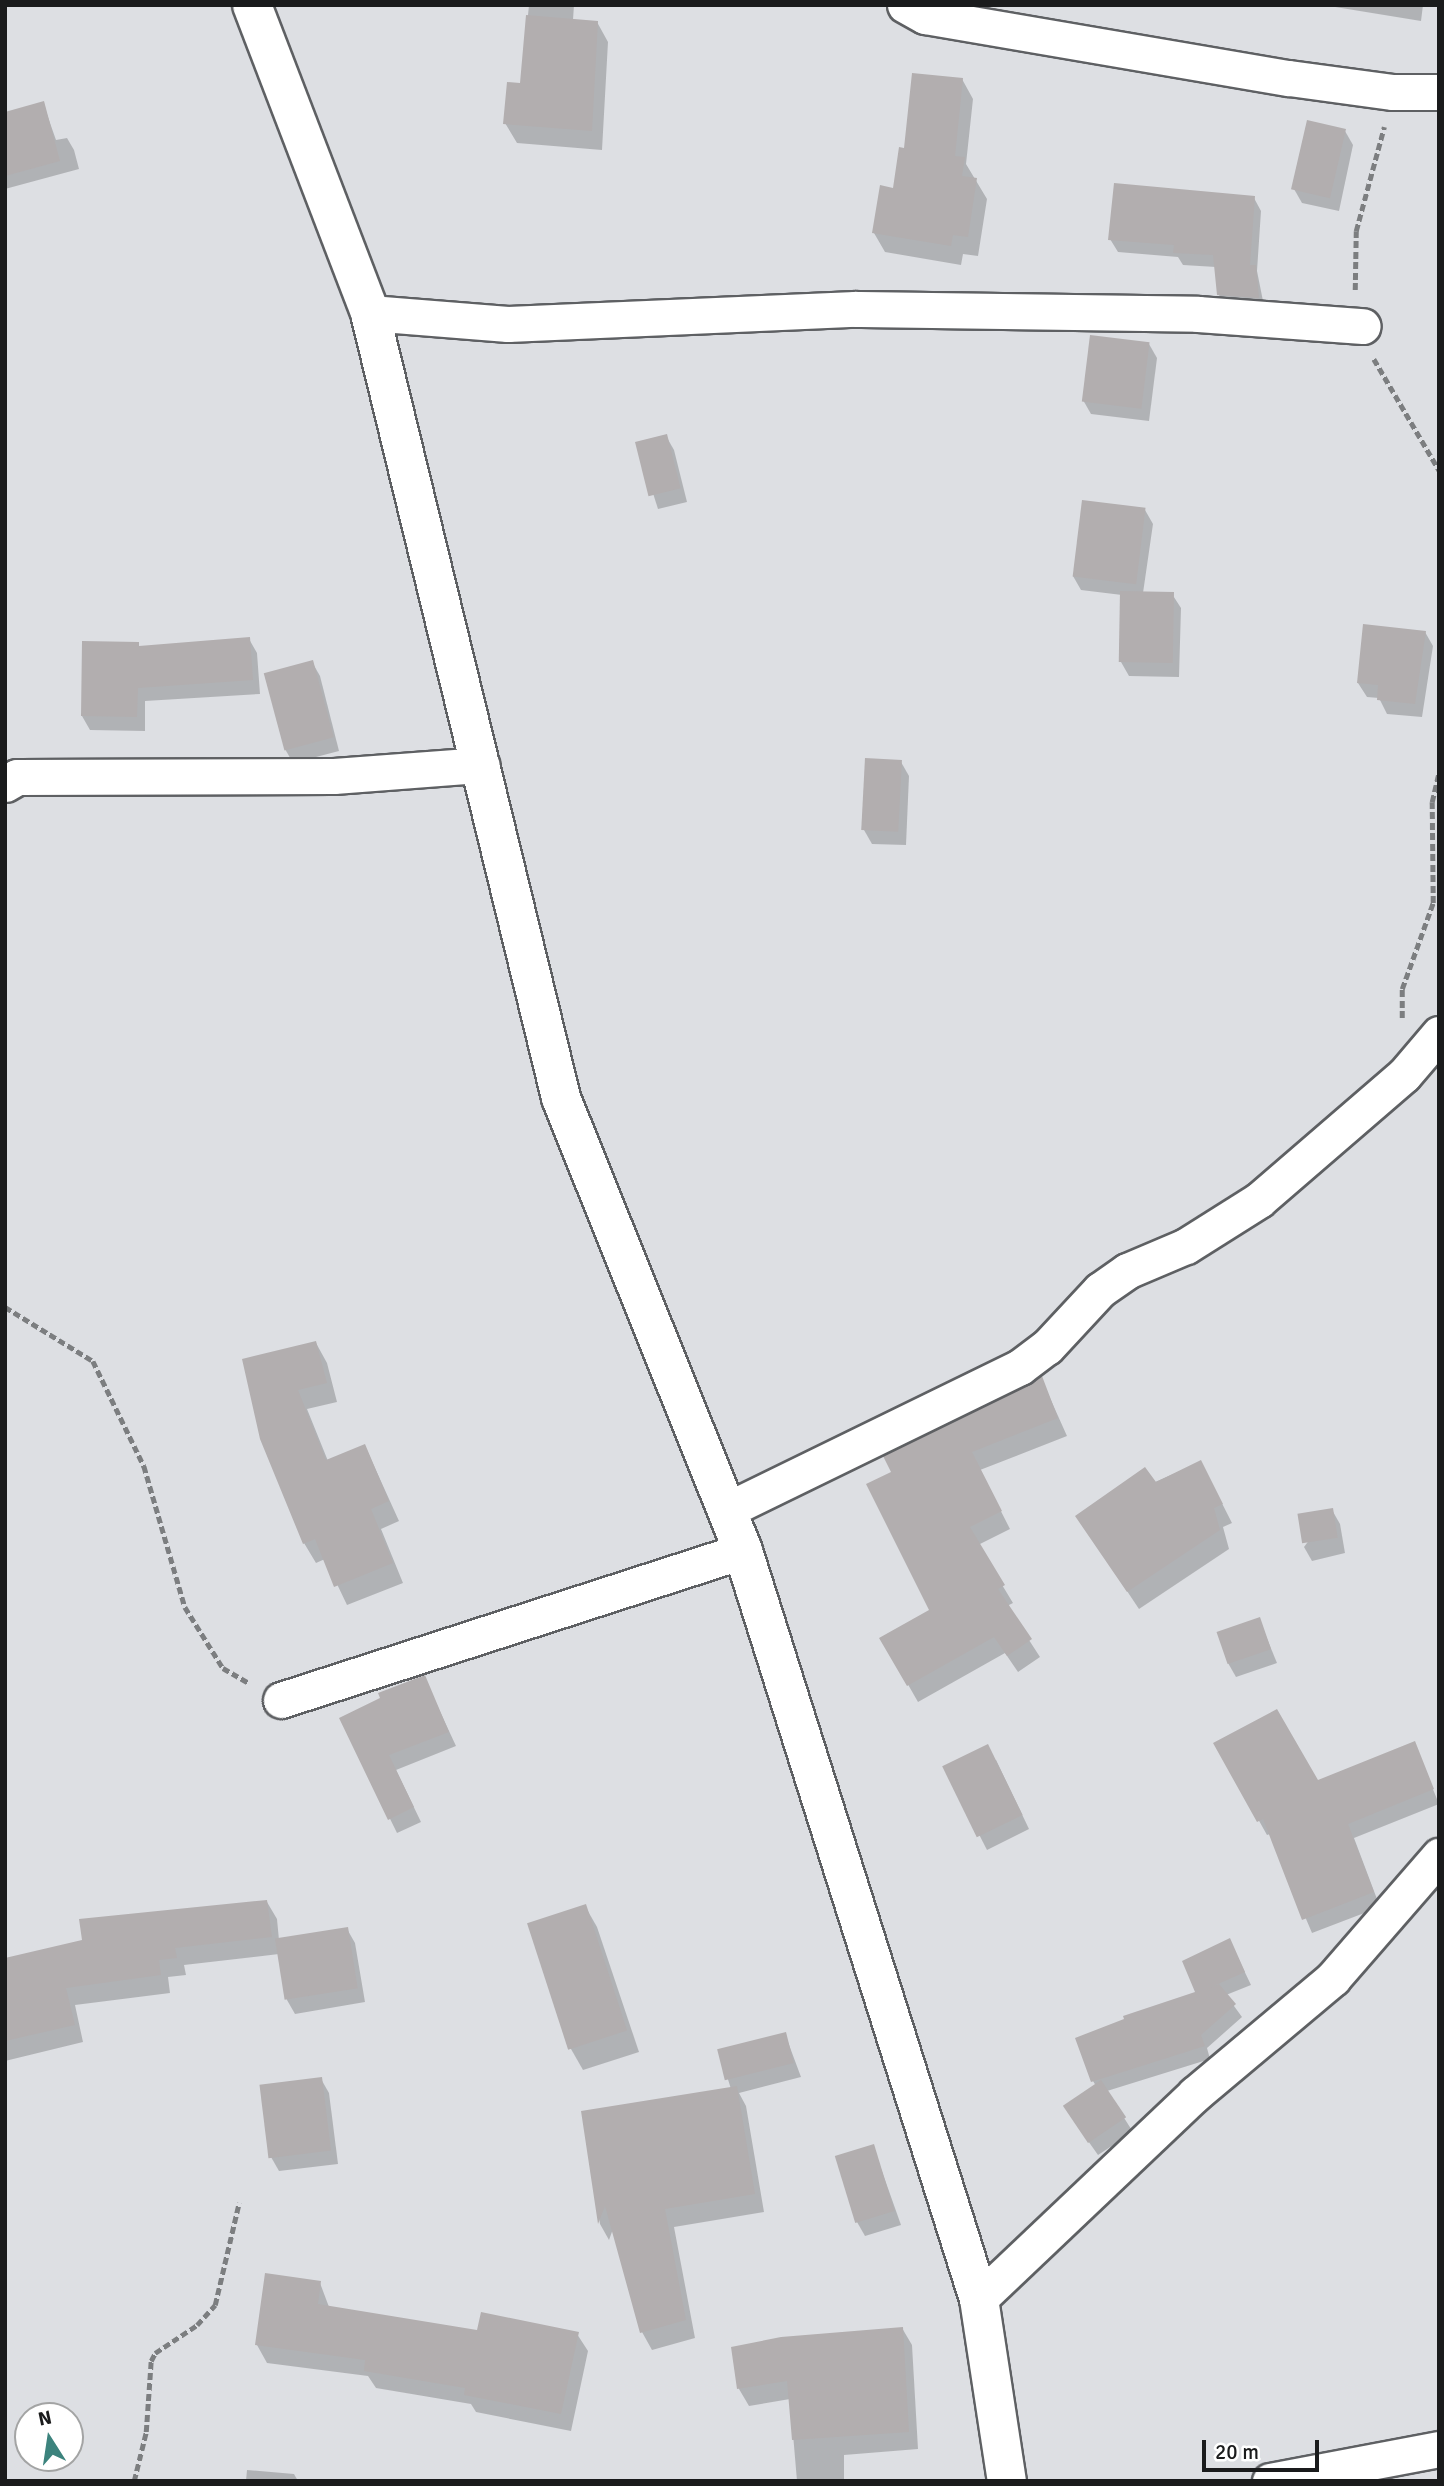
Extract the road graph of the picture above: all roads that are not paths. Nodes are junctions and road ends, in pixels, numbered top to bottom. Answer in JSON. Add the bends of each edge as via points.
{"nodes":[{"id":1,"x":252,"y":5,"type":"edge"},
{"id":2,"x":905,"y":5,"type":"edge"},
{"id":3,"x":1439,"y":92,"type":"edge"},
{"id":4,"x":370,"y":313,"type":"junction"},
{"id":5,"x":1363,"y":326,"type":"road end"},
{"id":6,"x":482,"y":765,"type":"junction"},
{"id":7,"x":5,"y":783,"type":"edge"},
{"id":8,"x":1439,"y":1034,"type":"edge"},
{"id":9,"x":727,"y":1510,"type":"junction"},
{"id":10,"x":743,"y":1551,"type":"junction"},
{"id":11,"x":281,"y":1700,"type":"road end"},
{"id":12,"x":1439,"y":1856,"type":"edge"},
{"id":13,"x":979,"y":2299,"type":"junction"},
{"id":14,"x":1439,"y":2449,"type":"edge"},
{"id":15,"x":1007,"y":2481,"type":"edge"},
{"id":16,"x":1270,"y":2481,"type":"edge"}],
"edges":[{"from":1,"to":4,"type":"street"},
{"from":2,"to":3,"type":"street","via":[[937,18],[1393,92]]},
{"from":4,"to":5,"type":"street","via":[[508,324],[855,309],[1198,314]]},
{"from":4,"to":6,"type":"street"},
{"from":6,"to":7,"type":"street","via":[[334,776],[17,777]]},
{"from":6,"to":9,"type":"street","via":[[561,1098]]},
{"from":8,"to":9,"type":"street","via":[[1404,1074],[1259,1200],[1186,1246],[1127,1272],[1100,1290],[1047,1347],[1020,1367]]},
{"from":9,"to":10,"type":"street"},
{"from":10,"to":11,"type":"street"},
{"from":10,"to":13,"type":"street"},
{"from":12,"to":13,"type":"street","via":[[1333,1978],[1195,2094]]},
{"from":13,"to":15,"type":"street"},
{"from":14,"to":16,"type":"street"}]}
